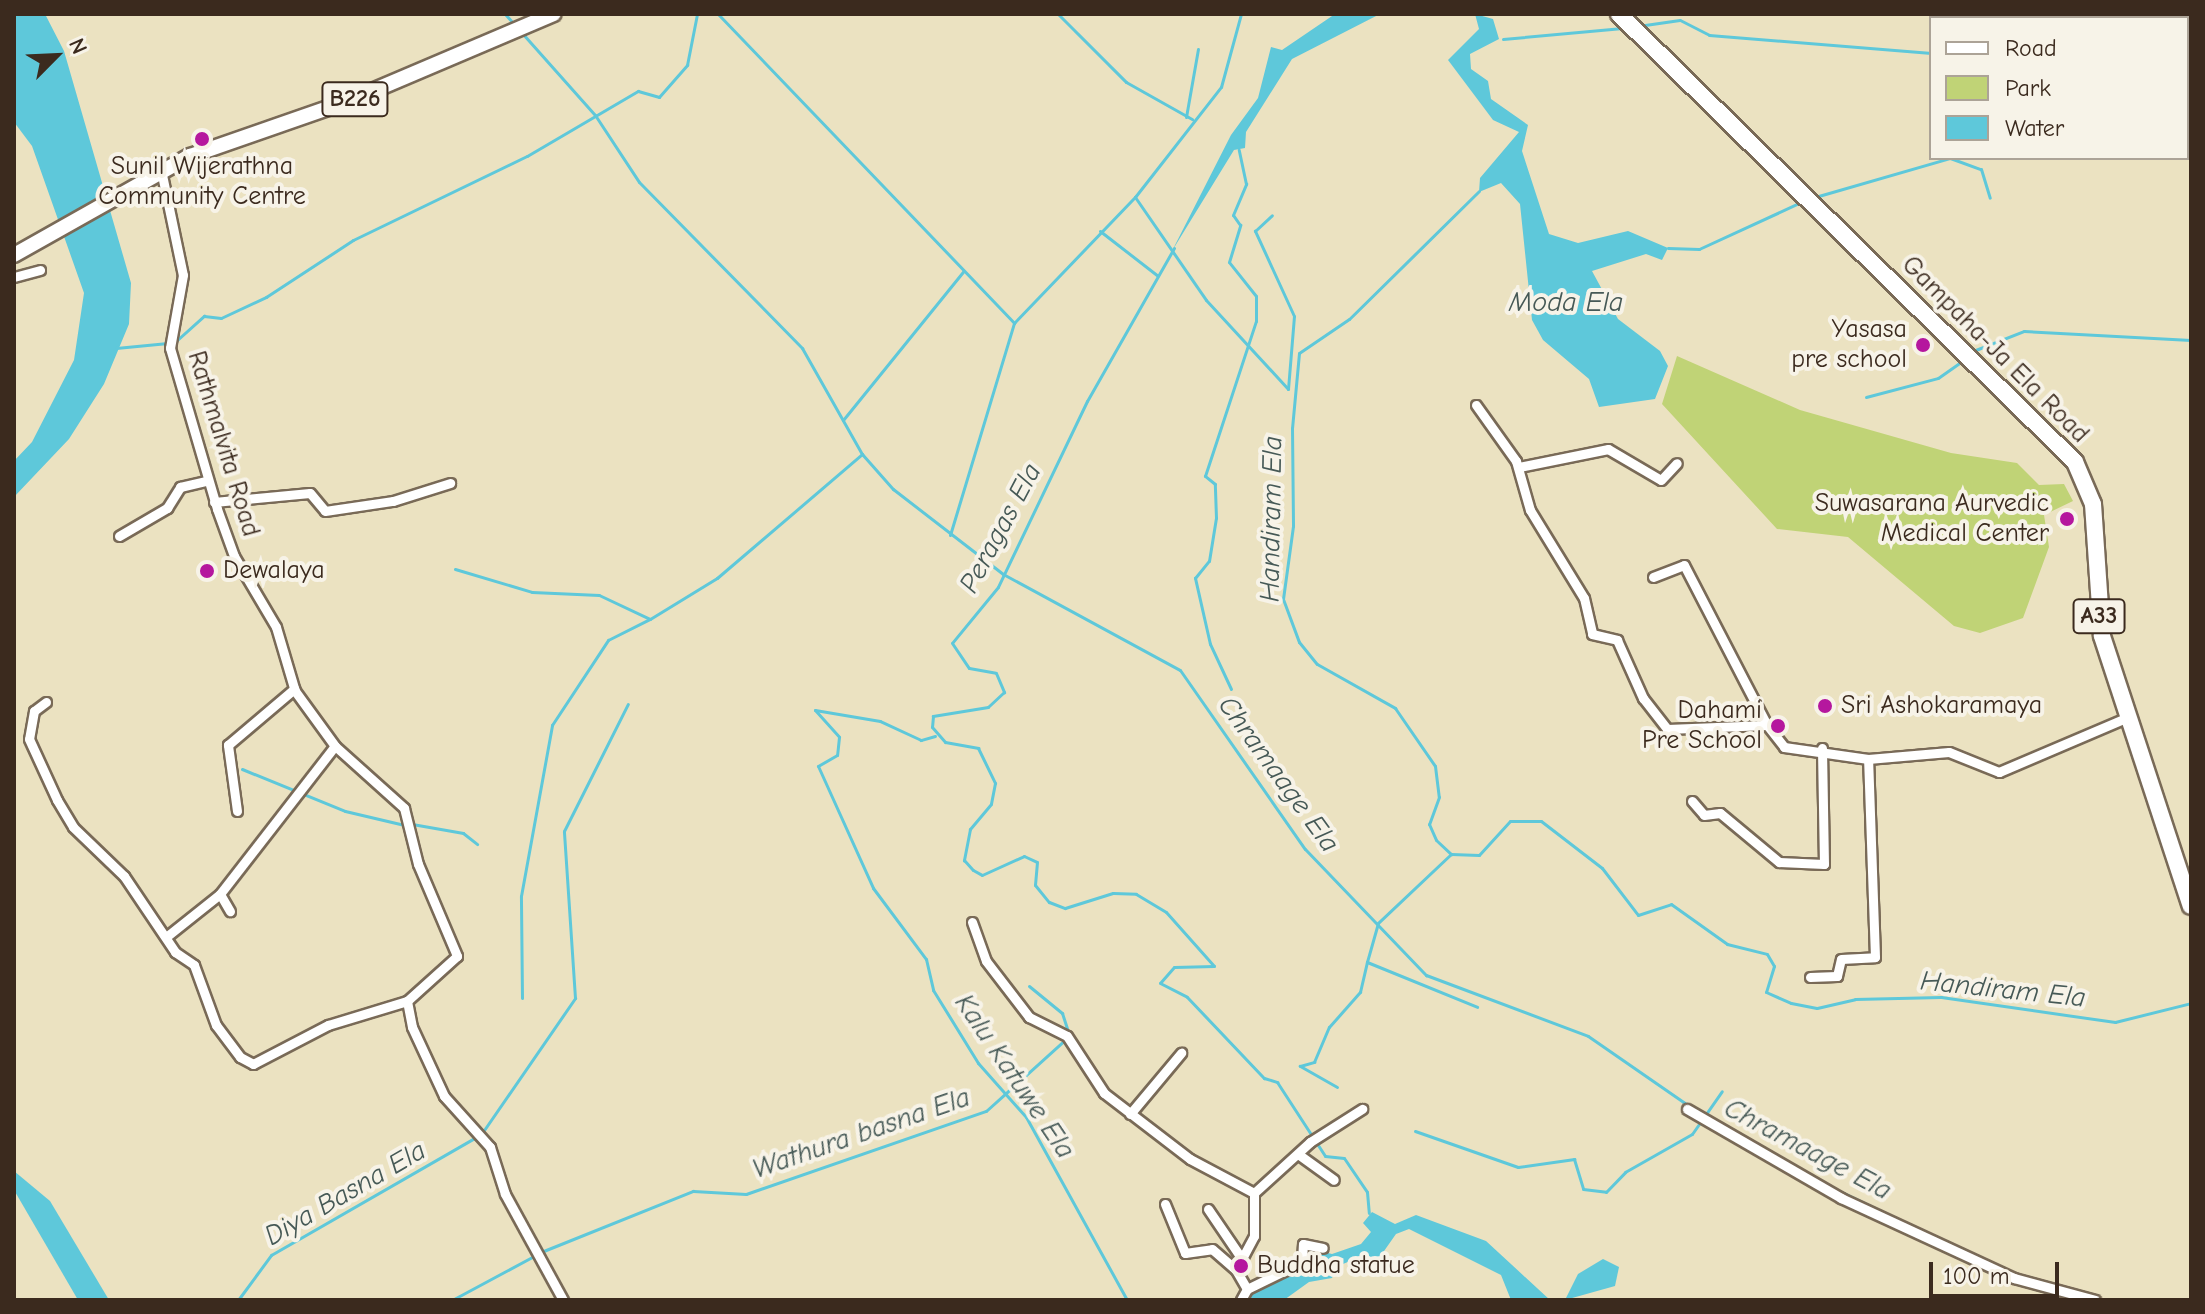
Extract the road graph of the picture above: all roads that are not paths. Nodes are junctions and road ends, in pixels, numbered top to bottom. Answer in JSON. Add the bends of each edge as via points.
{"nodes":[{"id":1,"x":554,"y":14,"type":"edge"},
{"id":2,"x":1627,"y":22,"type":"edge"},
{"id":3,"x":161,"y":170,"type":"junction"},
{"id":4,"x":14,"y":255,"type":"edge"},
{"id":5,"x":40,"y":270,"type":"dead end"},
{"id":6,"x":14,"y":277,"type":"edge"},
{"id":7,"x":1476,"y":405,"type":"dead end"},
{"id":8,"x":1677,"y":463,"type":"dead end"},
{"id":9,"x":1519,"y":467,"type":"junction"},
{"id":10,"x":207,"y":481,"type":"junction"},
{"id":11,"x":450,"y":483,"type":"dead end"},
{"id":12,"x":214,"y":502,"type":"junction"},
{"id":13,"x":119,"y":536,"type":"dead end"},
{"id":14,"x":1653,"y":577,"type":"dead end"},
{"id":15,"x":294,"y":689,"type":"junction"},
{"id":16,"x":46,"y":702,"type":"dead end"},
{"id":17,"x":2130,"y":716,"type":"junction"},
{"id":18,"x":1767,"y":725,"type":"junction"},
{"id":19,"x":335,"y":746,"type":"junction"},
{"id":20,"x":1822,"y":748,"type":"junction"},
{"id":21,"x":1868,"y":759,"type":"junction"},
{"id":22,"x":1692,"y":801,"type":"dead end"},
{"id":23,"x":237,"y":811,"type":"dead end"},
{"id":24,"x":220,"y":894,"type":"junction"},
{"id":25,"x":2191,"y":906,"type":"edge"},
{"id":26,"x":230,"y":911,"type":"dead end"},
{"id":27,"x":972,"y":922,"type":"dead end"},
{"id":28,"x":166,"y":937,"type":"junction"},
{"id":29,"x":1810,"y":977,"type":"dead end"},
{"id":30,"x":407,"y":1001,"type":"junction"},
{"id":31,"x":1181,"y":1053,"type":"dead end"},
{"id":32,"x":1362,"y":1109,"type":"dead end"},
{"id":33,"x":1687,"y":1109,"type":"dead end"},
{"id":34,"x":1130,"y":1114,"type":"junction"},
{"id":35,"x":1298,"y":1154,"type":"junction"},
{"id":36,"x":1334,"y":1180,"type":"dead end"},
{"id":37,"x":1254,"y":1193,"type":"junction"},
{"id":38,"x":1165,"y":1204,"type":"dead end"},
{"id":39,"x":1208,"y":1209,"type":"dead end"},
{"id":40,"x":1323,"y":1248,"type":"dead end"},
{"id":41,"x":1242,"y":1259,"type":"junction"},
{"id":42,"x":1236,"y":1270,"type":"junction"},
{"id":43,"x":1247,"y":1289,"type":"junction"},
{"id":44,"x":563,"y":1300,"type":"edge"},
{"id":45,"x":1241,"y":1300,"type":"edge"},
{"id":46,"x":2095,"y":1300,"type":"edge"}],
"edges":[{"from":1,"to":3,"type":"main road","number":"B226"},
{"from":2,"to":17,"type":"highway","name":"Gampaha-Ja Ela Road","number":"A33","via":[[2057,441],[2088,482],[2101,632]]},
{"from":3,"to":4,"type":"main road","number":"B226"},
{"from":3,"to":10,"type":"street","name":"Rathmalvita Road","via":[[183,275],[170,344]]},
{"from":5,"to":6,"type":"street"},
{"from":7,"to":9,"type":"street"},
{"from":8,"to":9,"type":"street","via":[[1661,480],[1608,449]]},
{"from":9,"to":18,"type":"street","via":[[1530,510],[1584,598],[1592,634],[1617,640],[1643,698],[1667,729]]},
{"from":10,"to":12,"type":"street","name":"Rathmalvita Road"},
{"from":10,"to":13,"type":"street","via":[[180,487],[167,508]]},
{"from":11,"to":12,"type":"street","via":[[393,501],[325,511],[310,493]]},
{"from":12,"to":15,"type":"street","name":"Rathmalvita Road","via":[[234,556],[276,627]]},
{"from":14,"to":18,"type":"street","via":[[1684,565]]},
{"from":15,"to":19,"type":"street","name":"Rathmalvita Road"},
{"from":15,"to":23,"type":"street","via":[[228,745]]},
{"from":16,"to":28,"type":"street","via":[[30,725],[39,766],[73,827],[124,876]]},
{"from":17,"to":21,"type":"street","via":[[1999,772],[1949,752]]},
{"from":17,"to":25,"type":"highway","name":"Gampaha-Ja Ela Road","number":"A33"},
{"from":18,"to":20,"type":"street","via":[[1778,745]]},
{"from":19,"to":24,"type":"street"},
{"from":19,"to":30,"type":"street","name":"Rathmalvita Road","via":[[396,798],[452,941],[456,959]]},
{"from":20,"to":21,"type":"street"},
{"from":20,"to":22,"type":"street","via":[[1824,864],[1779,862],[1720,813],[1704,815]]},
{"from":21,"to":29,"type":"street","via":[[1875,957],[1841,959],[1837,976]]},
{"from":24,"to":26,"type":"street"},
{"from":24,"to":28,"type":"street"},
{"from":27,"to":34,"type":"street","via":[[977,948],[1029,1017],[1067,1037],[1091,1062],[1104,1093]]},
{"from":28,"to":30,"type":"street","via":[[202,976],[216,1025],[248,1063],[328,1025]]},
{"from":30,"to":44,"type":"street","via":[[425,1063],[444,1096],[481,1134]]},
{"from":31,"to":34,"type":"street"},
{"from":32,"to":35,"type":"street"},
{"from":33,"to":46,"type":"street","via":[[1841,1198],[2014,1278]]},
{"from":34,"to":37,"type":"street","via":[[1190,1159]]},
{"from":35,"to":36,"type":"street"},
{"from":35,"to":37,"type":"street"},
{"from":37,"to":41,"type":"street","via":[[1254,1236]]},
{"from":38,"to":42,"type":"street","via":[[1185,1253],[1212,1249]]},
{"from":39,"to":41,"type":"street"},
{"from":40,"to":43,"type":"street","via":[[1303,1244],[1302,1262]]},
{"from":41,"to":42,"type":"street"},
{"from":42,"to":43,"type":"street"},
{"from":43,"to":45,"type":"street"}]}
